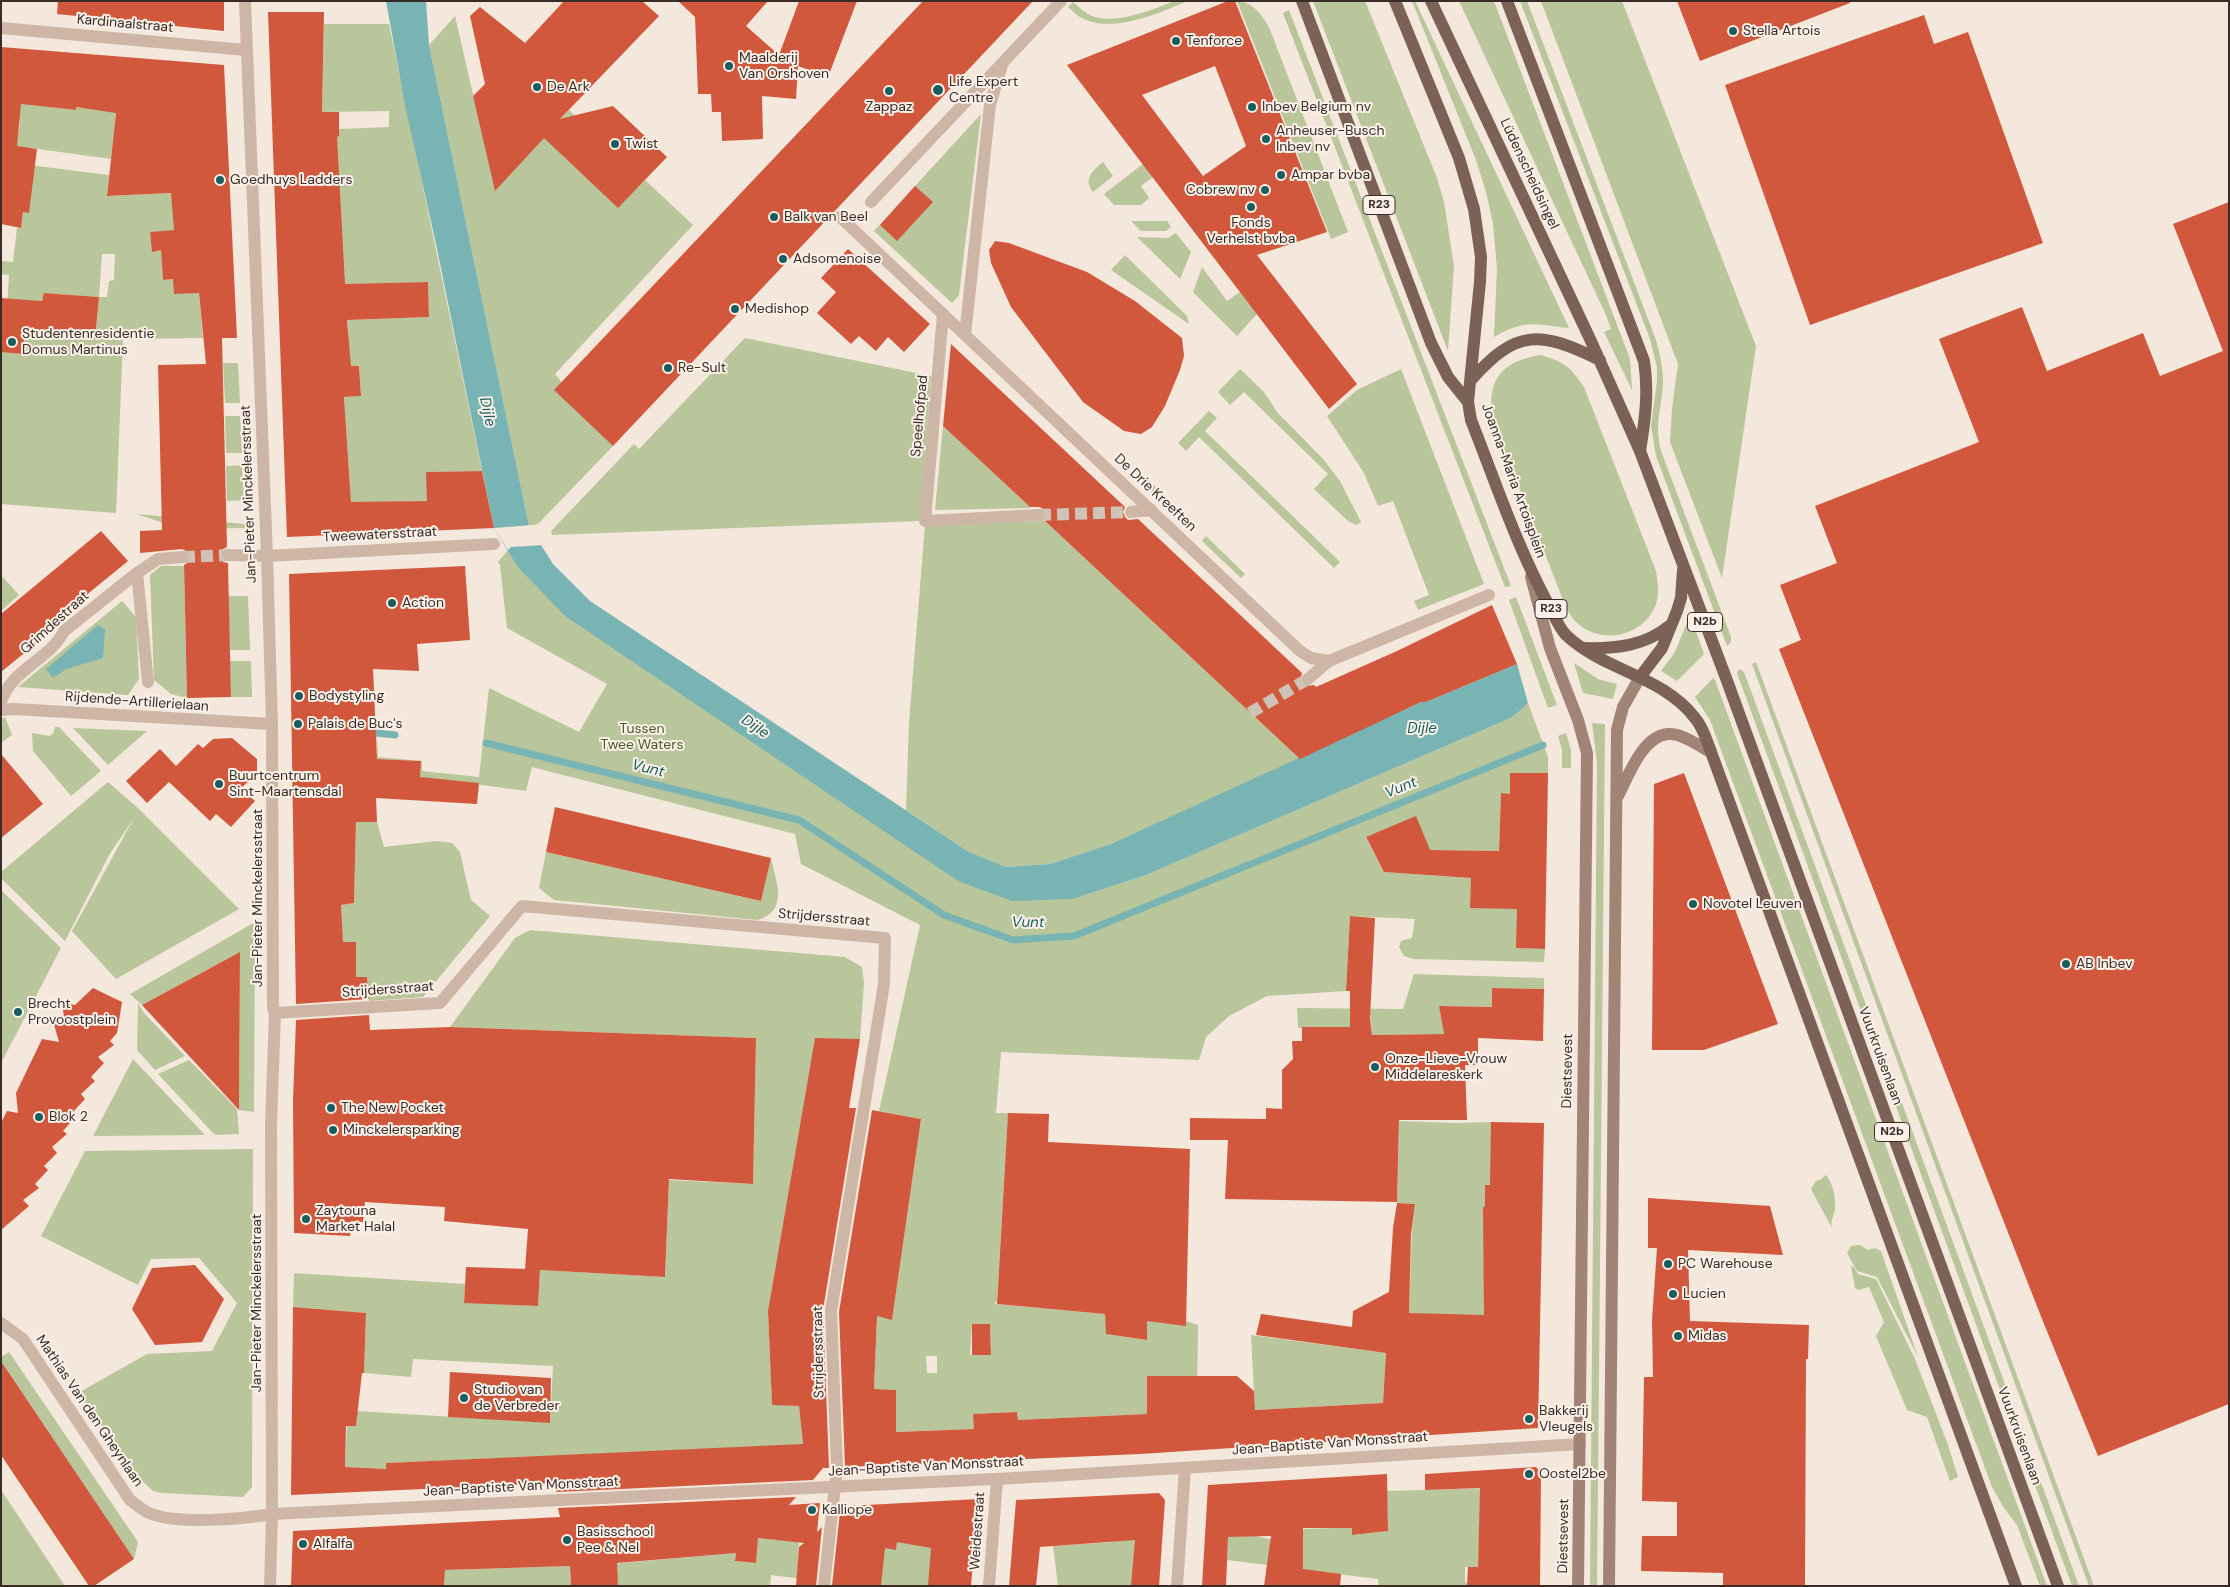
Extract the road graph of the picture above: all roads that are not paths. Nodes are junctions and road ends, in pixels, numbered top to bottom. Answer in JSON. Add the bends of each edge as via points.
{"nodes":[{"id":1,"x":245,"y":1,"type":"edge"},
{"id":2,"x":1061,"y":1,"type":"edge"},
{"id":3,"x":1302,"y":1,"type":"edge"},
{"id":4,"x":1395,"y":1,"type":"edge"},
{"id":5,"x":1431,"y":1,"type":"edge"},
{"id":6,"x":1507,"y":1,"type":"edge"},
{"id":7,"x":1,"y":28,"type":"edge"},
{"id":8,"x":246,"y":50,"type":"junction"},
{"id":9,"x":1003,"y":62,"type":"junction"},
{"id":10,"x":871,"y":202,"type":"dead end"},
{"id":11,"x":840,"y":217,"type":"dead end"},
{"id":12,"x":943,"y":314,"type":"junction"},
{"id":13,"x":965,"y":335,"type":"junction"},
{"id":14,"x":1600,"y":360,"type":"junction"},
{"id":15,"x":1471,"y":380,"type":"junction"},
{"id":16,"x":1468,"y":402,"type":"junction"},
{"id":17,"x":1640,"y":451,"type":"junction"},
{"id":18,"x":1151,"y":510,"type":"junction"},
{"id":19,"x":1131,"y":512,"type":"tunnel mouth"},
{"id":20,"x":1039,"y":516,"type":"tunnel mouth"},
{"id":21,"x":494,"y":544,"type":"dead end"},
{"id":22,"x":228,"y":555,"type":"tunnel mouth"},
{"id":23,"x":267,"y":556,"type":"junction"},
{"id":24,"x":183,"y":557,"type":"tunnel mouth"},
{"id":25,"x":1528,"y":565,"type":"junction"},
{"id":26,"x":1683,"y":565,"type":"junction"},
{"id":27,"x":136,"y":573,"type":"junction"},
{"id":28,"x":1489,"y":595,"type":"dead end"},
{"id":29,"x":1670,"y":626,"type":"junction"},
{"id":30,"x":1582,"y":648,"type":"junction"},
{"id":31,"x":1329,"y":661,"type":"junction"},
{"id":32,"x":1640,"y":677,"type":"junction"},
{"id":33,"x":1308,"y":679,"type":"tunnel mouth"},
{"id":34,"x":148,"y":682,"type":"dead end"},
{"id":35,"x":1,"y":702,"type":"edge"},
{"id":36,"x":1,"y":710,"type":"edge"},
{"id":37,"x":272,"y":724,"type":"junction"},
{"id":38,"x":1712,"y":752,"type":"junction"},
{"id":39,"x":1615,"y":800,"type":"junction"},
{"id":40,"x":275,"y":1013,"type":"junction"},
{"id":41,"x":1,"y":1322,"type":"edge"},
{"id":42,"x":1580,"y":1444,"type":"junction"},
{"id":43,"x":1185,"y":1468,"type":"junction"},
{"id":44,"x":997,"y":1479,"type":"junction"},
{"id":45,"x":836,"y":1487,"type":"junction"},
{"id":46,"x":272,"y":1514,"type":"junction"},
{"id":47,"x":270,"y":1586,"type":"edge"},
{"id":48,"x":824,"y":1586,"type":"edge"},
{"id":49,"x":989,"y":1586,"type":"edge"},
{"id":50,"x":1177,"y":1586,"type":"edge"},
{"id":51,"x":1578,"y":1586,"type":"edge"},
{"id":52,"x":1609,"y":1586,"type":"edge"},
{"id":53,"x":2016,"y":1586,"type":"edge"},
{"id":54,"x":2058,"y":1586,"type":"edge"}],
"edges":[{"from":1,"to":8,"type":"street","name":"Jan-Pieter Minckelersstraat"},
{"from":2,"to":9,"type":"street"},
{"from":3,"to":16,"type":"main road","number":"R23","via":[[1431,343],[1448,376]]},
{"from":4,"to":15,"type":"main road","number":"R23","via":[[1459,158],[1474,209],[1481,257]]},
{"from":5,"to":14,"type":"main road","name":"Lüdenscheidsingel"},
{"from":6,"to":17,"type":"main road","via":[[1644,361],[1647,404]]},
{"from":7,"to":8,"type":"street","name":"Kardinaalstraat"},
{"from":8,"to":23,"type":"street","name":"Jan-Pieter Minckelersstraat"},
{"from":9,"to":10,"type":"street"},
{"from":9,"to":13,"type":"street","via":[[990,105]]},
{"from":11,"to":12,"type":"street","name":"De Drie Kreeften"},
{"from":12,"to":13,"type":"street","name":"De Drie Kreeften"},
{"from":12,"to":20,"type":"street","name":"Speelhofpad","via":[[925,521]]},
{"from":13,"to":18,"type":"street","name":"De Drie Kreeften"},
{"from":14,"to":15,"type":"main road","via":[[1544,338],[1531,339],[1513,345],[1488,360]]},
{"from":14,"to":17,"type":"main road"},
{"from":15,"to":16,"type":"main road","name":"Joanna-Maria Artoisplein","number":"R23"},
{"from":16,"to":25,"type":"main road","name":"Joanna-Maria Artoisplein","number":"R23","via":[[1471,420]]},
{"from":17,"to":26,"type":"main road"},
{"from":18,"to":19,"type":"street"},
{"from":18,"to":31,"type":"street","name":"De Drie Kreeften","via":[[1300,651],[1311,658]]},
{"from":21,"to":23,"type":"street","name":"Tweewatersstraat"},
{"from":22,"to":23,"type":"street"},
{"from":23,"to":37,"type":"street","name":"Jan-Pieter Minckelersstraat"},
{"from":24,"to":27,"type":"street","name":"Grimdestraat","via":[[158,559]]},
{"from":25,"to":30,"type":"main road","name":"Joanna-Maria Artoisplein","number":"R23","via":[[1564,633]]},
{"from":25,"to":42,"type":"main road","name":"Diestsevest","number":"R23","via":[[1550,648],[1587,753]]},
{"from":26,"to":29,"type":"main road","via":[[1681,598]]},
{"from":26,"to":54,"type":"main road","name":"Vuurkruisenlaan","number":"N2b"},
{"from":27,"to":34,"type":"street"},
{"from":27,"to":35,"type":"street","name":"Grimdestraat","via":[[64,631],[58,643],[18,674]]},
{"from":28,"to":31,"type":"street"},
{"from":29,"to":30,"type":"main road","via":[[1655,637],[1636,643],[1610,649]]},
{"from":29,"to":32,"type":"main road","via":[[1662,648]]},
{"from":30,"to":32,"type":"main road","name":"Joanna-Maria Artoisplein","number":"N2b"},
{"from":31,"to":33,"type":"street"},
{"from":32,"to":38,"type":"main road","number":"N2b","via":[[1681,702],[1697,719]]},
{"from":32,"to":39,"type":"main road","via":[[1623,707],[1617,730]]},
{"from":36,"to":37,"type":"street","name":"Rijdende-Artillerielaan"},
{"from":37,"to":40,"type":"street","name":"Jan-Pieter Minckelersstraat"},
{"from":38,"to":39,"type":"main road","via":[[1687,739],[1668,734],[1660,737],[1641,750]]},
{"from":38,"to":53,"type":"main road","number":"N2b"},
{"from":39,"to":52,"type":"main road"},
{"from":40,"to":45,"type":"street","name":"Strijdersstraat","via":[[440,1003],[522,906],[885,938],[884,984],[831,1311]]},
{"from":40,"to":46,"type":"street","name":"Jan-Pieter Minckelersstraat","via":[[271,1124]]},
{"from":41,"to":46,"type":"street","name":"Mathias Van den Gheynlaan","via":[[23,1340],[130,1500],[139,1507],[165,1517],[233,1520]]},
{"from":42,"to":43,"type":"street","name":"Jean-Baptiste Van Monsstraat"},
{"from":42,"to":51,"type":"main road","name":"Diestsevest","number":"R23"},
{"from":43,"to":44,"type":"street","name":"Jean-Baptiste Van Monsstraat"},
{"from":43,"to":50,"type":"street"},
{"from":44,"to":45,"type":"street","name":"Jean-Baptiste Van Monsstraat"},
{"from":44,"to":49,"type":"street","name":"Weidestraat"},
{"from":45,"to":46,"type":"street","name":"Jean-Baptiste Van Monsstraat"},
{"from":45,"to":48,"type":"street","name":"Strijdersstraat"},
{"from":46,"to":47,"type":"street","name":"Jan-Pieter Minckelersstraat"}]}
